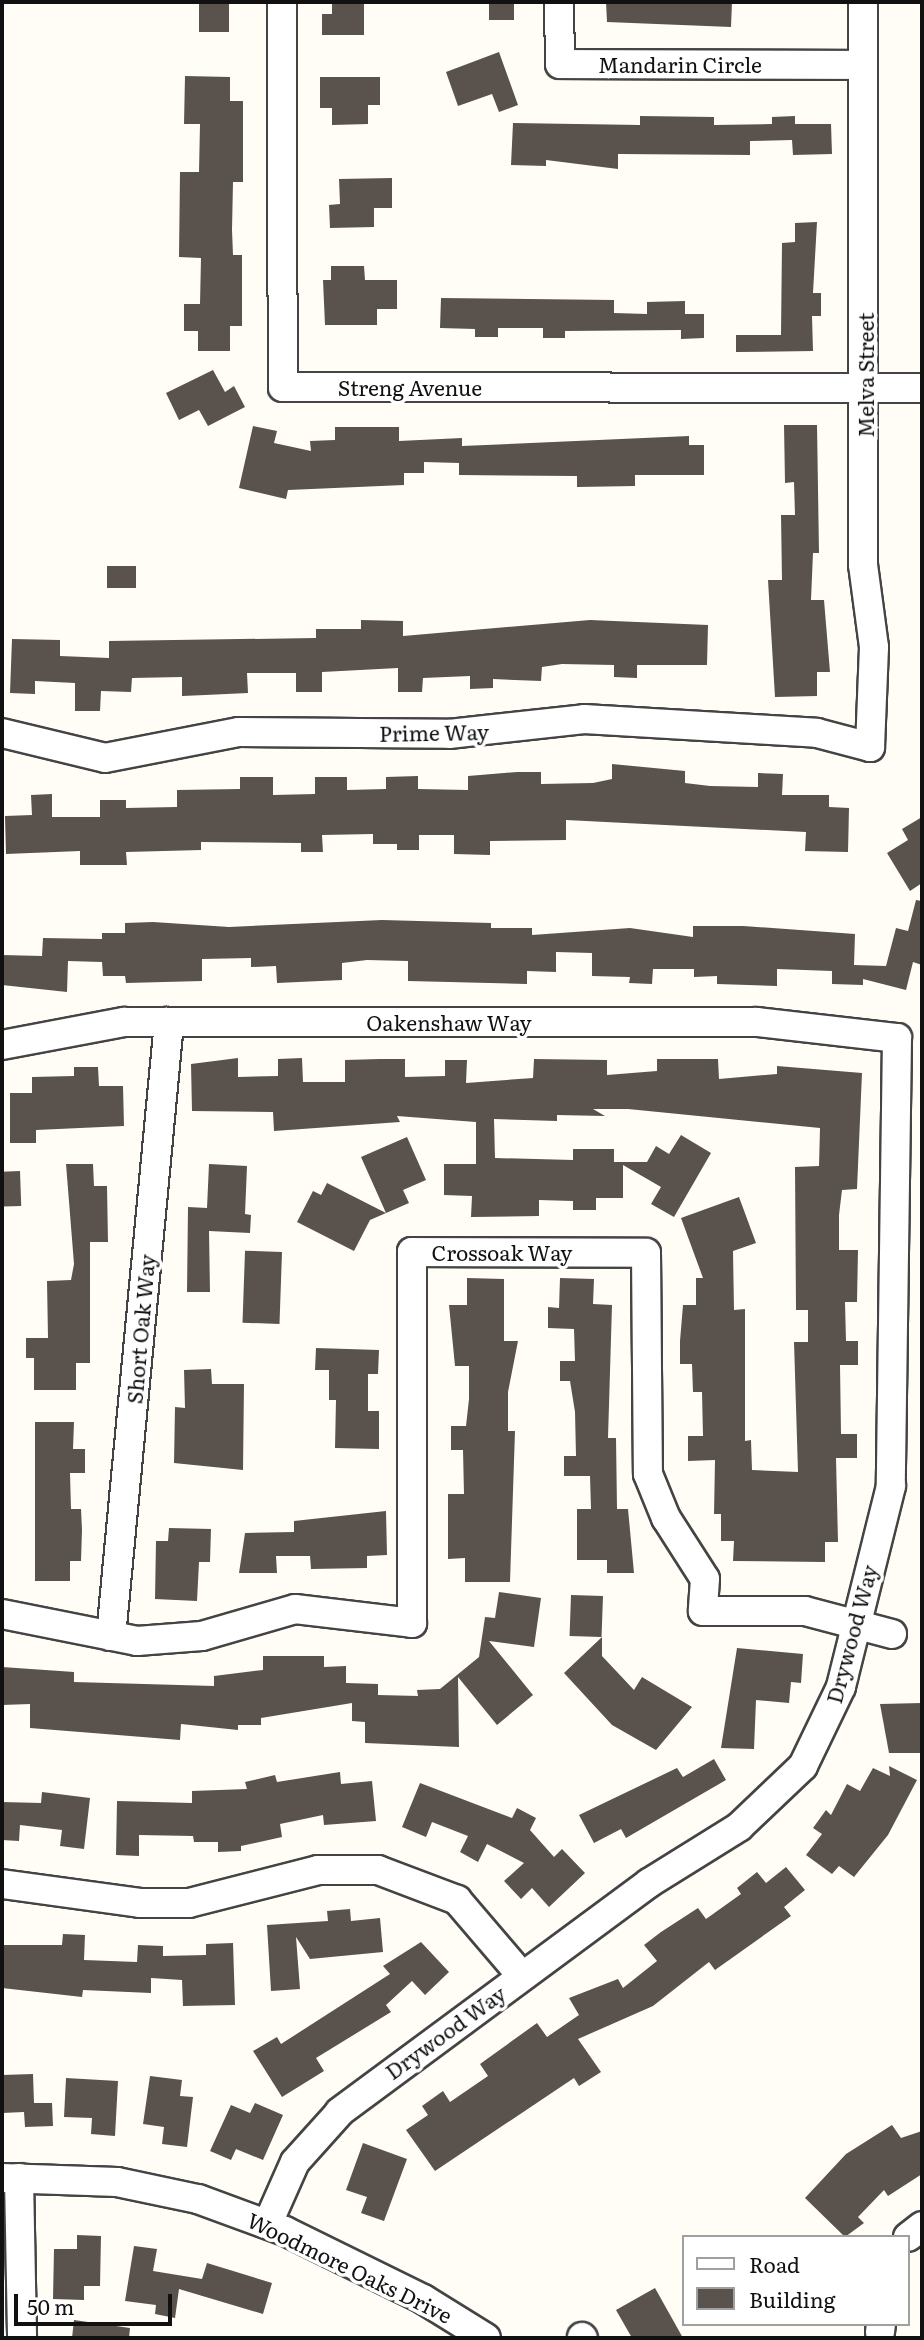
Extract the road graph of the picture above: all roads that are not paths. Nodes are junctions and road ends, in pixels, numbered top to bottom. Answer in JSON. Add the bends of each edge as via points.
{"nodes":[{"id":1,"x":282,"y":2,"type":"edge"},
{"id":2,"x":559,"y":2,"type":"edge"},
{"id":3,"x":863,"y":2,"type":"edge"},
{"id":4,"x":863,"y":65,"type":"junction"},
{"id":5,"x":867,"y":388,"type":"junction"},
{"id":6,"x":922,"y":388,"type":"edge"},
{"id":7,"x":2,"y":733,"type":"edge"},
{"id":8,"x":870,"y":747,"type":"joint"},
{"id":9,"x":169,"y":1022,"type":"junction"},
{"id":10,"x":897,"y":1038,"type":"joint"},
{"id":11,"x":2,"y":1045,"type":"edge"},
{"id":12,"x":2,"y":1615,"type":"edge"},
{"id":13,"x":855,"y":1620,"type":"junction"},
{"id":14,"x":892,"y":1634,"type":"dead end"},
{"id":15,"x":111,"y":1636,"type":"junction"},
{"id":16,"x":2,"y":1884,"type":"edge"},
{"id":17,"x":522,"y":1976,"type":"junction"},
{"id":18,"x":10,"y":2178,"type":"edge"},
{"id":19,"x":268,"y":2223,"type":"junction"},
{"id":20,"x":22,"y":2338,"type":"edge"},
{"id":21,"x":486,"y":2338,"type":"edge"}],
"edges":[{"from":1,"to":5,"type":"street","name":"Streng Avenue","via":[[283,387]]},
{"from":2,"to":4,"type":"street","name":"Mandarin Circle","via":[[560,64]]},
{"from":3,"to":4,"type":"street","name":"Melva Street"},
{"from":4,"to":5,"type":"street","name":"Melva Street"},
{"from":5,"to":6,"type":"street","name":"Streng Avenue"},
{"from":5,"to":8,"type":"street","name":"Melva Street","via":[[863,565],[874,647]]},
{"from":7,"to":8,"type":"street","name":"Prime Way","via":[[105,758],[239,732],[449,734],[584,719],[817,733]]},
{"from":9,"to":10,"type":"street","name":"Oakenshaw Way","via":[[757,1022]]},
{"from":9,"to":11,"type":"street","name":"Oakenshaw Way","via":[[124,1022]]},
{"from":9,"to":15,"type":"street","name":"Short Oak Way"},
{"from":10,"to":13,"type":"street","name":"Drywood Way","via":[[895,1449]]},
{"from":12,"to":15,"type":"street","name":"Crossoak Way"},
{"from":13,"to":14,"type":"street","name":"Crossoak Way"},
{"from":13,"to":15,"type":"street","name":"Crossoak Way","via":[[805,1611],[703,1611],[705,1578],[666,1518],[648,1474],[646,1253],[412,1252],[412,1623],[295,1609],[202,1636],[165,1641]]},
{"from":13,"to":17,"type":"street","name":"Drywood Way","via":[[841,1687],[803,1766],[739,1827],[649,1883]]},
{"from":16,"to":17,"type":"street","via":[[140,1903],[189,1903],[318,1870],[378,1870],[457,1900]]},
{"from":17,"to":19,"type":"street","name":"Drywood Way","via":[[340,2112],[295,2162]]},
{"from":18,"to":19,"type":"street","name":"Woodmore Oaks Drive","via":[[144,2187]]},
{"from":18,"to":20,"type":"street"},
{"from":19,"to":21,"type":"street","name":"Woodmore Oaks Drive","via":[[423,2299]]}]}
